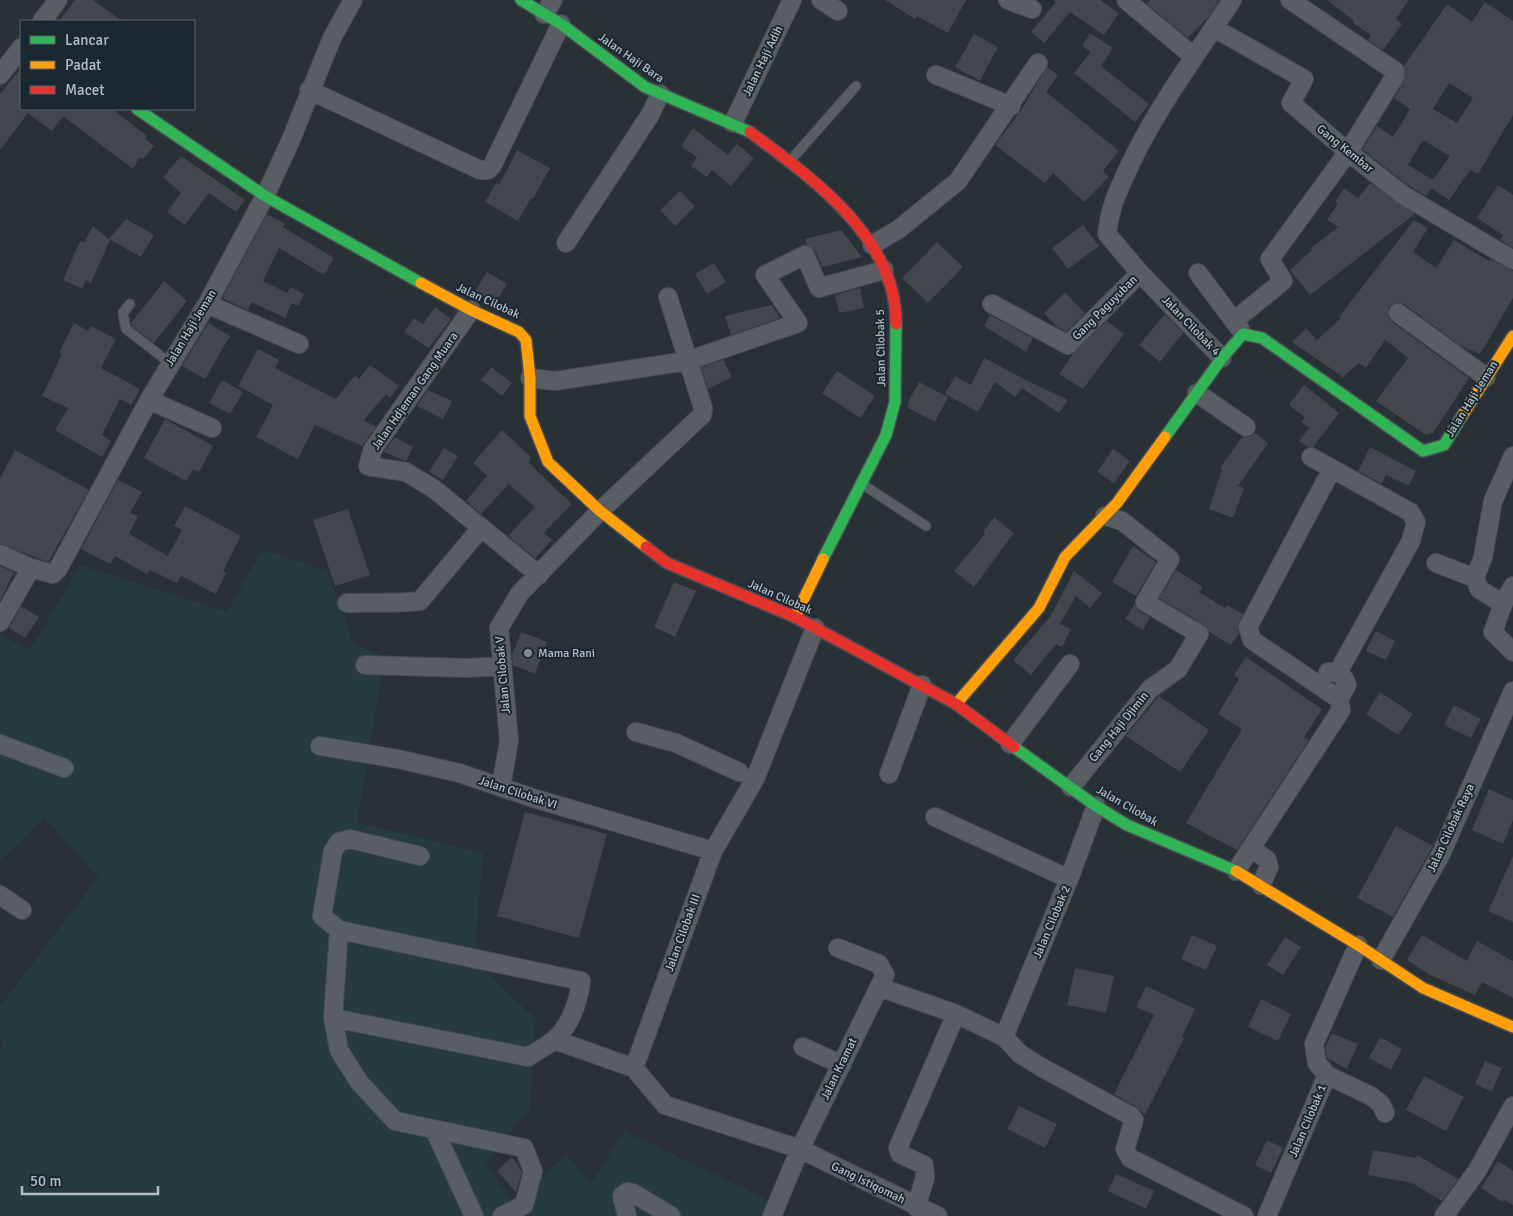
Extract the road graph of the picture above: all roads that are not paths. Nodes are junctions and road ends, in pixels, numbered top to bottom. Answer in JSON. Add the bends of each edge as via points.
{"nodes":[{"id":1,"x":58,"y":0,"type":"edge"},
{"id":2,"x":353,"y":0,"type":"edge"},
{"id":3,"x":521,"y":0,"type":"edge"},
{"id":4,"x":792,"y":0,"type":"edge"},
{"id":5,"x":821,"y":0,"type":"edge"},
{"id":6,"x":1008,"y":0,"type":"edge"},
{"id":7,"x":1126,"y":0,"type":"edge"},
{"id":8,"x":1232,"y":0,"type":"edge"},
{"id":9,"x":1290,"y":0,"type":"edge"},
{"id":10,"x":549,"y":7,"type":"edge"},
{"id":11,"x":1032,"y":10,"type":"dead end"},
{"id":12,"x":838,"y":11,"type":"dead end"},
{"id":13,"x":43,"y":20,"type":"edge"},
{"id":14,"x":561,"y":24,"type":"junction"},
{"id":15,"x":1214,"y":28,"type":"junction"},
{"id":16,"x":20,"y":49,"type":"edge"},
{"id":17,"x":1193,"y":56,"type":"junction"},
{"id":18,"x":1038,"y":63,"type":"dead end"},
{"id":19,"x":0,"y":75,"type":"edge"},
{"id":20,"x":936,"y":75,"type":"dead end"},
{"id":21,"x":856,"y":86,"type":"dead end"},
{"id":22,"x":309,"y":90,"type":"junction"},
{"id":23,"x":660,"y":94,"type":"junction"},
{"id":24,"x":1011,"y":106,"type":"junction"},
{"id":25,"x":138,"y":110,"type":"edge"},
{"id":26,"x":733,"y":123,"type":"junction"},
{"id":27,"x":1348,"y":152,"type":"junction"},
{"id":28,"x":789,"y":162,"type":"junction"},
{"id":29,"x":265,"y":196,"type":"junction"},
{"id":30,"x":566,"y":243,"type":"dead end"},
{"id":31,"x":872,"y":245,"type":"junction"},
{"id":32,"x":1513,"y":260,"type":"edge"},
{"id":33,"x":884,"y":270,"type":"junction"},
{"id":34,"x":1140,"y":273,"type":"junction"},
{"id":35,"x":1198,"y":273,"type":"dead end"},
{"id":36,"x":668,"y":297,"type":"dead end"},
{"id":37,"x":130,"y":304,"type":"dead end"},
{"id":38,"x":207,"y":304,"type":"junction"},
{"id":39,"x":992,"y":304,"type":"dead end"},
{"id":40,"x":471,"y":310,"type":"junction"},
{"id":41,"x":1398,"y":313,"type":"dead end"},
{"id":42,"x":1239,"y":327,"type":"junction"},
{"id":43,"x":1513,"y":336,"type":"edge"},
{"id":44,"x":299,"y":344,"type":"dead end"},
{"id":45,"x":1222,"y":358,"type":"junction"},
{"id":46,"x":687,"y":360,"type":"junction"},
{"id":47,"x":170,"y":363,"type":"junction"},
{"id":48,"x":1486,"y":377,"type":"junction"},
{"id":49,"x":530,"y":378,"type":"junction"},
{"id":50,"x":1197,"y":393,"type":"junction"},
{"id":51,"x":149,"y":400,"type":"junction"},
{"id":52,"x":1246,"y":427,"type":"dead end"},
{"id":53,"x":212,"y":428,"type":"dead end"},
{"id":54,"x":1513,"y":456,"type":"edge"},
{"id":55,"x":1311,"y":457,"type":"dead end"},
{"id":56,"x":1332,"y":468,"type":"junction"},
{"id":57,"x":860,"y":483,"type":"junction"},
{"id":58,"x":600,"y":511,"type":"junction"},
{"id":59,"x":1105,"y":516,"type":"junction"},
{"id":60,"x":926,"y":526,"type":"dead end"},
{"id":61,"x":481,"y":528,"type":"junction"},
{"id":62,"x":0,"y":554,"type":"edge"},
{"id":63,"x":1436,"y":563,"type":"dead end"},
{"id":64,"x":31,"y":568,"type":"junction"},
{"id":65,"x":539,"y":575,"type":"junction"},
{"id":66,"x":1475,"y":578,"type":"junction"},
{"id":67,"x":1513,"y":586,"type":"edge"},
{"id":68,"x":347,"y":602,"type":"dead end"},
{"id":69,"x":1502,"y":604,"type":"junction"},
{"id":70,"x":795,"y":618,"type":"junction"},
{"id":71,"x":0,"y":622,"type":"edge"},
{"id":72,"x":816,"y":628,"type":"junction"},
{"id":73,"x":1513,"y":652,"type":"edge"},
{"id":74,"x":1070,"y":664,"type":"dead end"},
{"id":75,"x":375,"y":665,"type":"dead end"},
{"id":76,"x":502,"y":666,"type":"junction"},
{"id":77,"x":1338,"y":672,"type":"junction"},
{"id":78,"x":1317,"y":683,"type":"junction"},
{"id":79,"x":922,"y":685,"type":"junction"},
{"id":80,"x":1513,"y":691,"type":"edge"},
{"id":81,"x":1339,"y":699,"type":"junction"},
{"id":82,"x":956,"y":704,"type":"junction"},
{"id":83,"x":636,"y":732,"type":"dead end"},
{"id":84,"x":0,"y":744,"type":"edge"},
{"id":85,"x":1010,"y":744,"type":"junction"},
{"id":86,"x":320,"y":746,"type":"dead end"},
{"id":87,"x":64,"y":768,"type":"dead end"},
{"id":88,"x":889,"y":774,"type":"dead end"},
{"id":89,"x":748,"y":776,"type":"junction"},
{"id":90,"x":501,"y":787,"type":"junction"},
{"id":91,"x":1071,"y":787,"type":"junction"},
{"id":92,"x":1096,"y":806,"type":"junction"},
{"id":93,"x":934,"y":817,"type":"dead end"},
{"id":94,"x":1252,"y":848,"type":"junction"},
{"id":95,"x":713,"y":851,"type":"junction"},
{"id":96,"x":420,"y":856,"type":"dead end"},
{"id":97,"x":1236,"y":871,"type":"junction"},
{"id":98,"x":1069,"y":879,"type":"junction"},
{"id":99,"x":1261,"y":885,"type":"junction"},
{"id":100,"x":0,"y":895,"type":"edge"},
{"id":101,"x":22,"y":910,"type":"dead end"},
{"id":102,"x":339,"y":930,"type":"junction"},
{"id":103,"x":1358,"y":945,"type":"junction"},
{"id":104,"x":838,"y":948,"type":"dead end"},
{"id":105,"x":1382,"y":960,"type":"junction"},
{"id":106,"x":879,"y":987,"type":"junction"},
{"id":107,"x":956,"y":1014,"type":"junction"},
{"id":108,"x":333,"y":1018,"type":"junction"},
{"id":109,"x":1513,"y":1027,"type":"edge"},
{"id":110,"x":1004,"y":1037,"type":"junction"},
{"id":111,"x":555,"y":1040,"type":"junction"},
{"id":112,"x":803,"y":1047,"type":"dead end"},
{"id":113,"x":842,"y":1065,"type":"junction"},
{"id":114,"x":634,"y":1068,"type":"junction"},
{"id":115,"x":1327,"y":1075,"type":"junction"},
{"id":116,"x":1513,"y":1106,"type":"edge"},
{"id":117,"x":1385,"y":1113,"type":"dead end"},
{"id":118,"x":434,"y":1129,"type":"junction"},
{"id":119,"x":800,"y":1149,"type":"junction"},
{"id":120,"x":916,"y":1207,"type":"junction"},
{"id":121,"x":1221,"y":1211,"type":"edge"},
{"id":122,"x":474,"y":1216,"type":"edge"},
{"id":123,"x":502,"y":1216,"type":"edge"},
{"id":124,"x":627,"y":1216,"type":"edge"},
{"id":125,"x":671,"y":1216,"type":"edge"},
{"id":126,"x":772,"y":1216,"type":"edge"},
{"id":127,"x":938,"y":1216,"type":"edge"},
{"id":128,"x":1244,"y":1216,"type":"edge"},
{"id":129,"x":1267,"y":1216,"type":"edge"},
{"id":130,"x":1444,"y":1216,"type":"edge"}],
"edges":[{"from":1,"to":13,"type":"street"},
{"from":2,"to":22,"type":"street","name":"Jalan Haji Jeman"},
{"from":3,"to":10,"type":"street","name":"Jalan Haji Bara"},
{"from":4,"to":26,"type":"street","name":"Jalan Haji Adih"},
{"from":5,"to":12,"type":"street"},
{"from":6,"to":11,"type":"street"},
{"from":7,"to":17,"type":"street"},
{"from":8,"to":15,"type":"street","name":"Jalan Cilobak 4"},
{"from":9,"to":27,"type":"street","via":[[1396,72]]},
{"from":10,"to":14,"type":"street","name":"Jalan Haji Bara"},
{"from":14,"to":22,"type":"street","via":[[488,170],[480,170]]},
{"from":14,"to":23,"type":"street","name":"Jalan Haji Bara","via":[[645,87]]},
{"from":15,"to":17,"type":"street","name":"Jalan Cilobak 4"},
{"from":15,"to":27,"type":"street","name":"Gang Kembar","via":[[1304,79],[1291,103]]},
{"from":16,"to":19,"type":"street"},
{"from":17,"to":34,"type":"street","name":"Jalan Cilobak 4","via":[[1144,133],[1110,209],[1107,234]]},
{"from":18,"to":24,"type":"street"},
{"from":20,"to":24,"type":"street"},
{"from":21,"to":28,"type":"lane"},
{"from":22,"to":29,"type":"street","name":"Jalan Haji Jeman"},
{"from":23,"to":26,"type":"street","name":"Jalan Haji Bara"},
{"from":23,"to":30,"type":"street","via":[[650,115]]},
{"from":24,"to":31,"type":"street","via":[[958,181],[899,229]]},
{"from":25,"to":29,"type":"street","name":"Jalan Cilobak"},
{"from":26,"to":28,"type":"street","name":"Jalan Cilobak 5"},
{"from":27,"to":32,"type":"street","name":"Gang Kembar","via":[[1403,195]]},
{"from":27,"to":42,"type":"street","via":[[1270,259],[1283,281]]},
{"from":28,"to":31,"type":"street","name":"Jalan Cilobak 5","via":[[839,205]]},
{"from":29,"to":38,"type":"street","name":"Jalan Haji Jeman"},
{"from":29,"to":40,"type":"street","name":"Jalan Cilobak"},
{"from":31,"to":33,"type":"street","name":"Jalan Cilobak 5"},
{"from":33,"to":46,"type":"street","via":[[819,288],[806,255],[765,275],[798,323]]},
{"from":33,"to":57,"type":"street","name":"Jalan Cilobak 5","via":[[896,308],[895,402],[886,435]]},
{"from":34,"to":39,"type":"street","name":"Gang Paguyuban","via":[[1068,345]]},
{"from":34,"to":45,"type":"street","name":"Jalan Cilobak 4"},
{"from":35,"to":42,"type":"street"},
{"from":36,"to":46,"type":"street"},
{"from":37,"to":47,"type":"lane","via":[[123,313],[126,329]]},
{"from":38,"to":44,"type":"street"},
{"from":38,"to":47,"type":"street","name":"Jalan Haji Jeman"},
{"from":40,"to":49,"type":"street","name":"Jalan Cilobak","via":[[519,332],[526,340]]},
{"from":40,"to":61,"type":"street","name":"Jalan Hdjeman Gang Muara","via":[[372,449],[368,466],[406,472],[434,488]]},
{"from":41,"to":48,"type":"street"},
{"from":42,"to":45,"type":"street"},
{"from":42,"to":48,"type":"street","name":"Jalan Haji Jeman","via":[[1262,338],[1424,451],[1444,445]]},
{"from":43,"to":48,"type":"street","name":"Jalan Haji Jeman"},
{"from":45,"to":50,"type":"street","name":"Jalan Cilobak 4"},
{"from":46,"to":49,"type":"street","via":[[555,381]]},
{"from":46,"to":58,"type":"street","name":"Jalan Cilobak V","via":[[703,408],[702,415]]},
{"from":47,"to":51,"type":"street","name":"Jalan Haji Jeman"},
{"from":49,"to":58,"type":"street","name":"Jalan Cilobak","via":[[530,416],[548,462]]},
{"from":50,"to":52,"type":"street"},
{"from":50,"to":59,"type":"street","name":"Jalan Cilobak 4","via":[[1118,503]]},
{"from":51,"to":53,"type":"street"},
{"from":51,"to":64,"type":"street","name":"Jalan Haji Jeman","via":[[58,569],[53,574]]},
{"from":54,"to":66,"type":"street","via":[[1493,501],[1483,557]]},
{"from":55,"to":56,"type":"street"},
{"from":56,"to":77,"type":"street","via":[[1410,512],[1416,522],[1411,541]]},
{"from":56,"to":78,"type":"street","via":[[1248,627],[1252,640]]},
{"from":57,"to":60,"type":"lane"},
{"from":57,"to":70,"type":"street","name":"Jalan Cilobak 5"},
{"from":58,"to":65,"type":"street","name":"Jalan Cilobak V"},
{"from":58,"to":70,"type":"street","name":"Jalan Cilobak","via":[[667,563]]},
{"from":59,"to":82,"type":"street","name":"Jalan Cilobak 4","via":[[1065,557],[1039,608]]},
{"from":59,"to":91,"type":"street","name":"Gang Haji Djimin","via":[[1122,521],[1170,558],[1145,602],[1199,634],[1178,669],[1150,689]]},
{"from":61,"to":65,"type":"street"},
{"from":61,"to":68,"type":"street","via":[[420,601]]},
{"from":62,"to":64,"type":"street"},
{"from":63,"to":66,"type":"street"},
{"from":64,"to":71,"type":"street"},
{"from":65,"to":76,"type":"street","name":"Jalan Cilobak V","via":[[520,593],[499,628]]},
{"from":66,"to":69,"type":"street","via":[[1479,589]]},
{"from":67,"to":69,"type":"street"},
{"from":69,"to":73,"type":"street","via":[[1493,632]]},
{"from":70,"to":72,"type":"street","name":"Jalan Cilobak"},
{"from":72,"to":79,"type":"street","name":"Jalan Cilobak"},
{"from":72,"to":89,"type":"street","name":"Jalan Cilobak III"},
{"from":74,"to":85,"type":"street"},
{"from":75,"to":76,"type":"street"},
{"from":76,"to":90,"type":"street","name":"Jalan Cilobak V","via":[[509,741]]},
{"from":77,"to":78,"type":"street","via":[[1328,672]]},
{"from":77,"to":81,"type":"street","via":[[1347,685]]},
{"from":78,"to":81,"type":"street"},
{"from":79,"to":82,"type":"street","name":"Jalan Cilobak"},
{"from":79,"to":88,"type":"street"},
{"from":80,"to":105,"type":"street","name":"Jalan Cilobak Raya","via":[[1441,854]]},
{"from":81,"to":94,"type":"street","via":[[1341,710]]},
{"from":82,"to":85,"type":"street","name":"Jalan Cilobak"},
{"from":83,"to":89,"type":"street","via":[[676,743]]},
{"from":84,"to":87,"type":"street"},
{"from":85,"to":91,"type":"street","name":"Jalan Cilobak"},
{"from":86,"to":90,"type":"street","name":"Jalan Cilobak VI","via":[[459,774]]},
{"from":89,"to":95,"type":"street","name":"Jalan Cilobak III"},
{"from":90,"to":95,"type":"street","name":"Jalan Cilobak VI"},
{"from":91,"to":92,"type":"street","name":"Jalan Cilobak"},
{"from":92,"to":97,"type":"street","name":"Jalan Cilobak","via":[[1150,836]]},
{"from":92,"to":98,"type":"street","name":"Jalan Cilobak 2"},
{"from":93,"to":98,"type":"street"},
{"from":94,"to":97,"type":"street"},
{"from":94,"to":99,"type":"street","via":[[1267,860],[1269,868]]},
{"from":95,"to":114,"type":"street","name":"Jalan Cilobak III"},
{"from":96,"to":102,"type":"street","via":[[350,839],[339,842],[333,852],[322,916]]},
{"from":97,"to":99,"type":"street","name":"Jalan Cilobak"},
{"from":98,"to":110,"type":"street","name":"Jalan Cilobak 2"},
{"from":99,"to":103,"type":"street","name":"Jalan Cilobak"},
{"from":100,"to":101,"type":"street"},
{"from":102,"to":108,"type":"street"},
{"from":102,"to":111,"type":"street","via":[[581,980],[579,998]]},
{"from":103,"to":105,"type":"street","name":"Jalan Cilobak"},
{"from":103,"to":115,"type":"street","name":"Jalan Cilobak 1","via":[[1314,1044],[1317,1063]]},
{"from":104,"to":106,"type":"street","name":"Jalan Kramat","via":[[879,964],[885,975]]},
{"from":105,"to":109,"type":"street","name":"Jalan Cilobak","via":[[1423,988]]},
{"from":106,"to":107,"type":"street"},
{"from":106,"to":113,"type":"street","name":"Jalan Kramat"},
{"from":107,"to":110,"type":"street"},
{"from":107,"to":120,"type":"street","via":[[898,1148],[900,1154],[924,1165],[925,1178]]},
{"from":108,"to":111,"type":"street","via":[[528,1057]]},
{"from":108,"to":118,"type":"street","via":[[339,1050],[358,1082],[396,1122]]},
{"from":110,"to":121,"type":"street","via":[[1020,1054],[1131,1116],[1134,1120],[1125,1149],[1130,1158]]},
{"from":111,"to":114,"type":"street"},
{"from":112,"to":113,"type":"street"},
{"from":113,"to":119,"type":"street","name":"Jalan Kramat"},
{"from":114,"to":119,"type":"street","via":[[665,1105]]},
{"from":115,"to":117,"type":"street","via":[[1371,1096],[1381,1104]]},
{"from":115,"to":129,"type":"street","name":"Jalan Cilobak 1"},
{"from":116,"to":130,"type":"street","via":[[1477,1171]]},
{"from":118,"to":122,"type":"street"},
{"from":118,"to":123,"type":"street","via":[[524,1148],[533,1172],[524,1205]]},
{"from":119,"to":120,"type":"street","name":"Gang Istiqomah"},
{"from":119,"to":126,"type":"street","name":"Jalan Kramat"},
{"from":120,"to":127,"type":"street","name":"Gang Istiqomah"},
{"from":121,"to":128,"type":"street"},
{"from":124,"to":125,"type":"street","via":[[622,1196],[627,1192]]}]}
